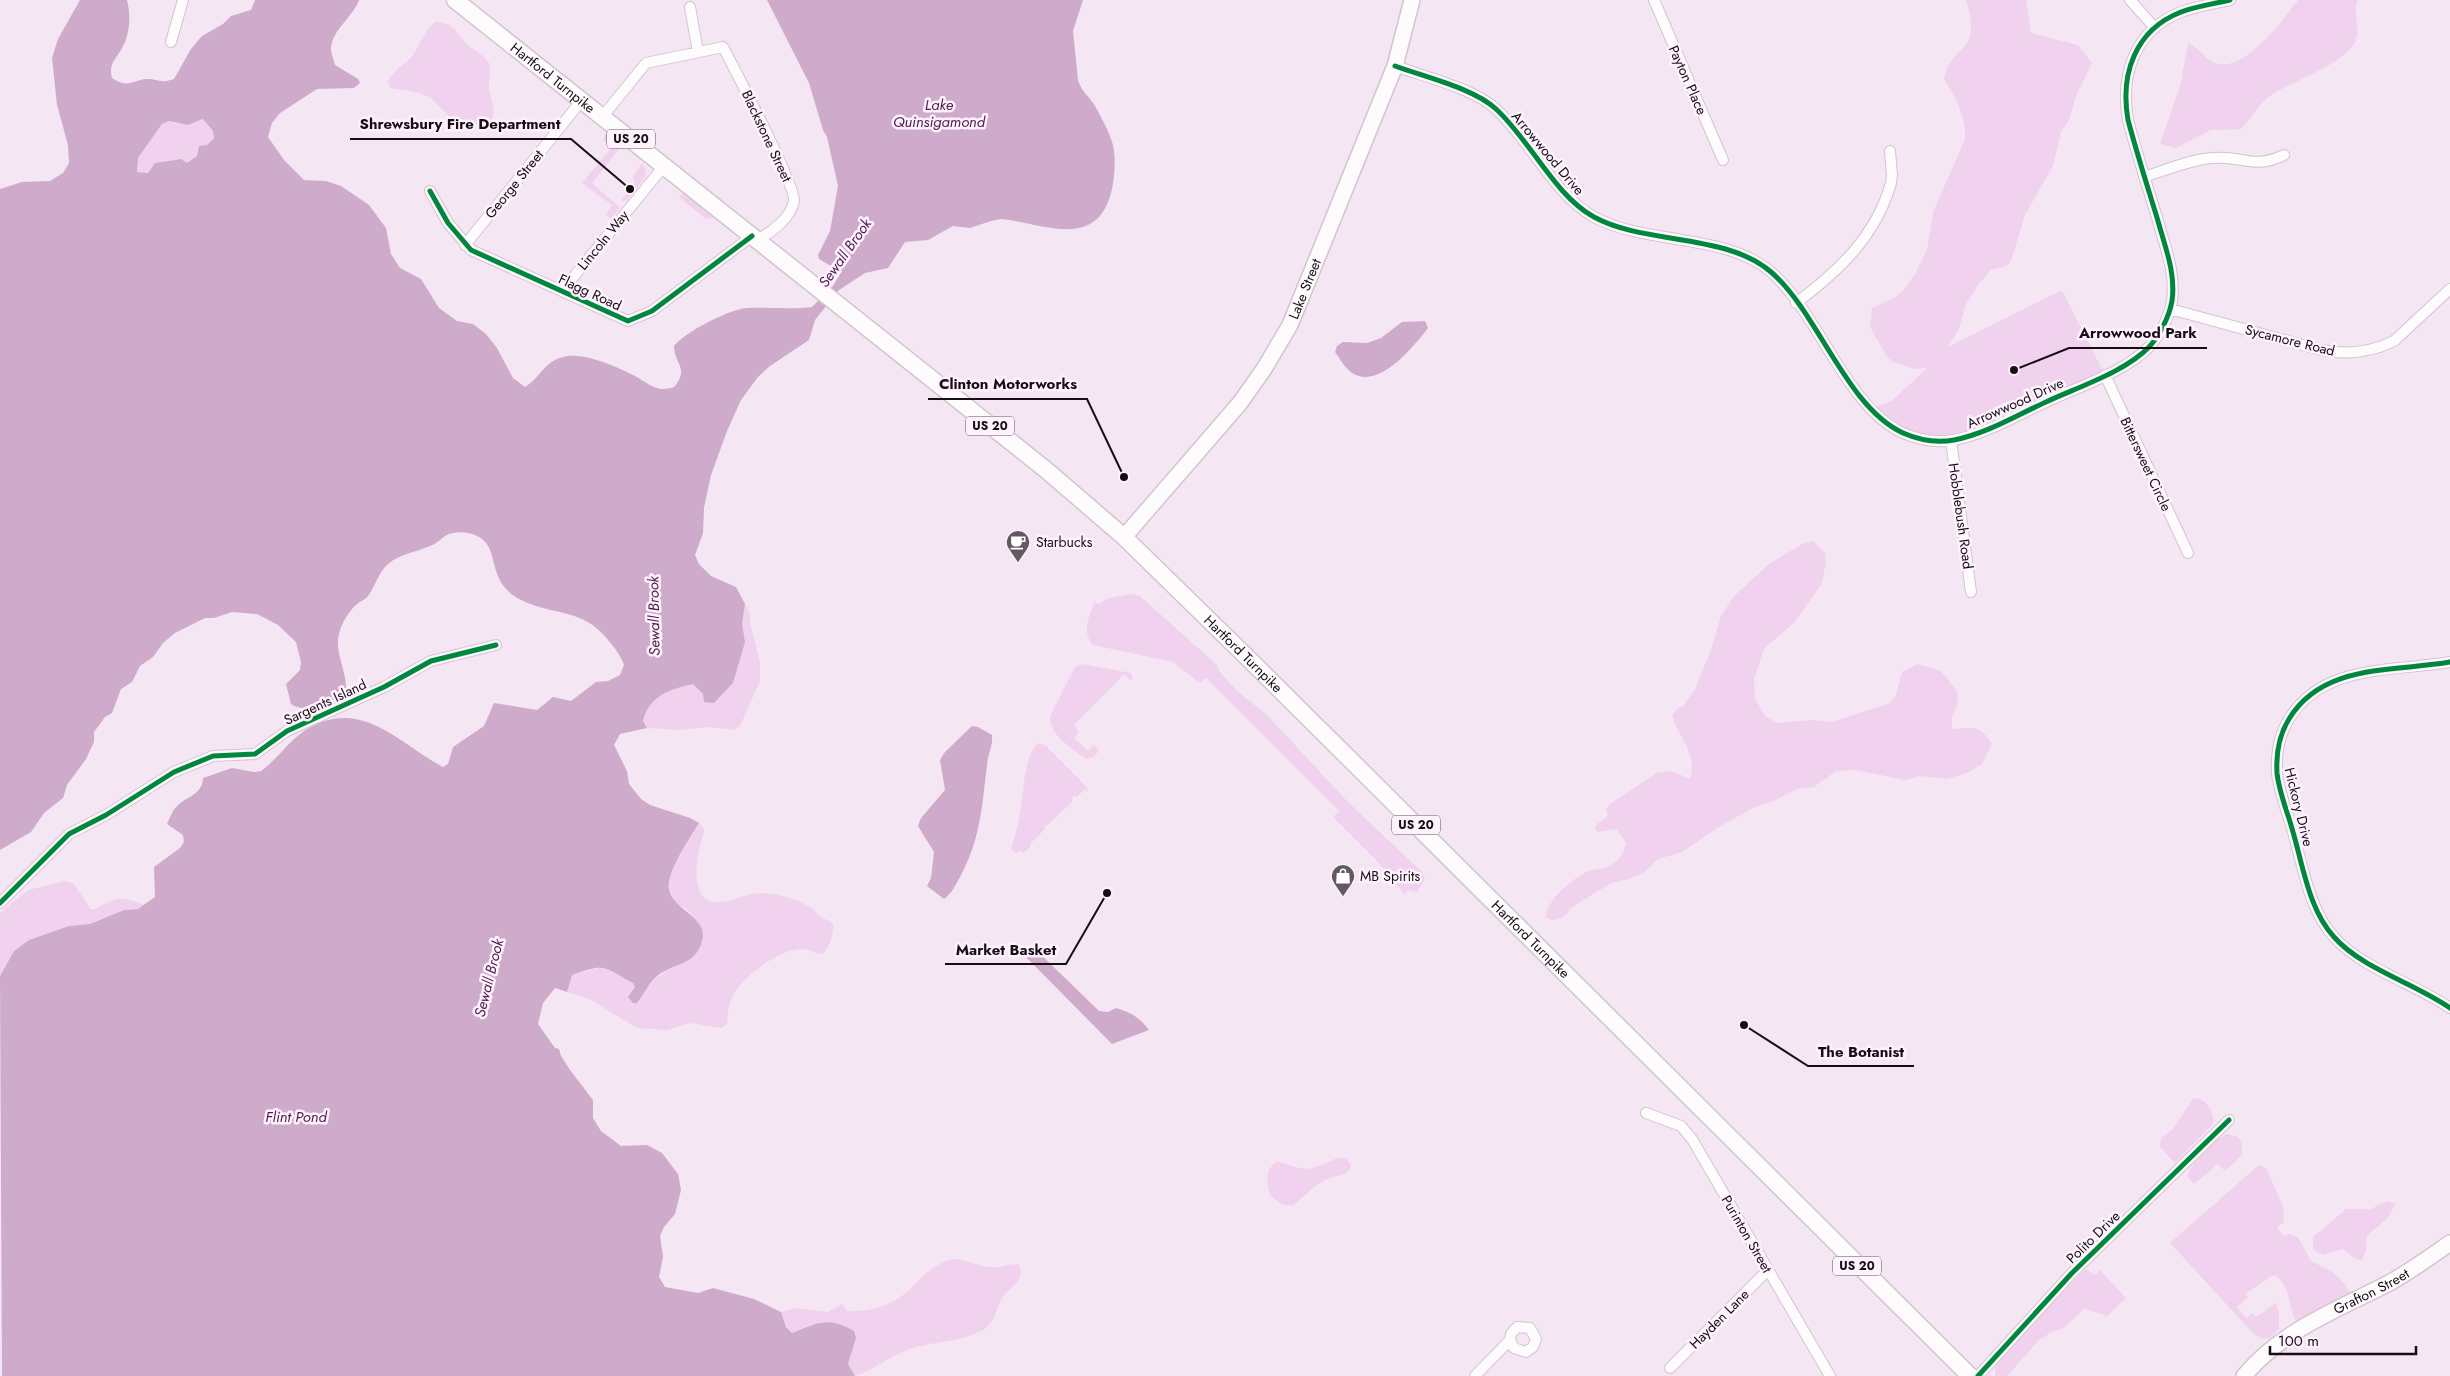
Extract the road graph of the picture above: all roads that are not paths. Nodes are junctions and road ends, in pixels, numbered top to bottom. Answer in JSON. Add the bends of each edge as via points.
{"nodes":[{"id":1,"x":182,"y":0,"type":"edge"},
{"id":2,"x":456,"y":0,"type":"edge"},
{"id":3,"x":1412,"y":0,"type":"edge"},
{"id":4,"x":1654,"y":0,"type":"edge"},
{"id":5,"x":2130,"y":0,"type":"edge"},
{"id":6,"x":2230,"y":0,"type":"edge"},
{"id":7,"x":690,"y":7,"type":"dead end"},
{"id":8,"x":2155,"y":28,"type":"junction"},
{"id":9,"x":171,"y":42,"type":"dead end"},
{"id":10,"x":698,"y":52,"type":"junction"},
{"id":11,"x":1395,"y":66,"type":"junction"},
{"id":12,"x":582,"y":100,"type":"junction"},
{"id":13,"x":603,"y":116,"type":"junction"},
{"id":14,"x":1890,"y":151,"type":"dead end"},
{"id":15,"x":2284,"y":155,"type":"dead end"},
{"id":16,"x":1724,"y":160,"type":"dead end"},
{"id":17,"x":664,"y":166,"type":"junction"},
{"id":18,"x":2144,"y":177,"type":"junction"},
{"id":19,"x":430,"y":191,"type":"dead end"},
{"id":20,"x":755,"y":238,"type":"junction"},
{"id":21,"x":466,"y":244,"type":"junction"},
{"id":22,"x":2450,"y":289,"type":"edge"},
{"id":23,"x":562,"y":291,"type":"junction"},
{"id":24,"x":1796,"y":303,"type":"junction"},
{"id":25,"x":2170,"y":309,"type":"junction"},
{"id":26,"x":2105,"y":375,"type":"junction"},
{"id":27,"x":1951,"y":440,"type":"junction"},
{"id":28,"x":1124,"y":538,"type":"junction"},
{"id":29,"x":2188,"y":553,"type":"dead end"},
{"id":30,"x":1972,"y":592,"type":"dead end"},
{"id":31,"x":496,"y":645,"type":"dead end"},
{"id":32,"x":2450,"y":662,"type":"edge"},
{"id":33,"x":0,"y":903,"type":"edge"},
{"id":34,"x":2450,"y":1008,"type":"edge"},
{"id":35,"x":1646,"y":1113,"type":"dead end"},
{"id":36,"x":2229,"y":1120,"type":"dead end"},
{"id":37,"x":2450,"y":1243,"type":"edge"},
{"id":38,"x":1768,"y":1270,"type":"junction"},
{"id":39,"x":1510,"y":1340,"type":"dead end"},
{"id":40,"x":1670,"y":1368,"type":"dead end"},
{"id":41,"x":1475,"y":1376,"type":"edge"},
{"id":42,"x":1830,"y":1376,"type":"edge"},
{"id":43,"x":1970,"y":1376,"type":"edge"},
{"id":44,"x":1978,"y":1376,"type":"edge"},
{"id":45,"x":2244,"y":1376,"type":"edge"}],
"edges":[{"from":1,"to":9,"type":"street"},
{"from":2,"to":12,"type":"main road","name":"Hartford Turnpike","number":"US 20"},
{"from":3,"to":11,"type":"main road","name":"Lake Street"},
{"from":4,"to":16,"type":"street","name":"Payton Place"},
{"from":5,"to":8,"type":"street"},
{"from":6,"to":8,"type":"street","name":"Arrowwood Drive","via":[[2180,13]]},
{"from":7,"to":10,"type":"street"},
{"from":8,"to":18,"type":"street","name":"Arrowwood Drive","via":[[2136,53],[2125,84],[2128,120]]},
{"from":10,"to":13,"type":"street","via":[[646,64]]},
{"from":10,"to":20,"type":"street","name":"Blackstone Street","via":[[723,47],[792,188],[792,208],[775,228]]},
{"from":11,"to":24,"type":"street","name":"Arrowwood Drive","via":[[1469,93],[1493,106],[1570,198],[1590,215],[1613,226],[1744,256],[1773,274]]},
{"from":11,"to":28,"type":"main road","name":"Lake Street","via":[[1296,312],[1276,351],[1230,417]]},
{"from":12,"to":13,"type":"main road","name":"Hartford Turnpike","number":"US 20"},
{"from":12,"to":21,"type":"street","name":"George Street"},
{"from":13,"to":17,"type":"main road","name":"Hartford Turnpike","number":"US 20"},
{"from":14,"to":24,"type":"street","via":[[1891,183],[1866,235],[1838,270]]},
{"from":15,"to":18,"type":"street","via":[[2262,163],[2227,158],[2205,159]]},
{"from":17,"to":20,"type":"main road","name":"Hartford Turnpike","number":"US 20"},
{"from":17,"to":23,"type":"street","name":"Lincoln Way"},
{"from":18,"to":25,"type":"street","name":"Arrowwood Drive","via":[[2172,274]]},
{"from":19,"to":21,"type":"street","name":"Flagg Road","via":[[448,223]]},
{"from":20,"to":23,"type":"street","name":"Flagg Road","via":[[652,311],[632,321]]},
{"from":20,"to":28,"type":"main road","name":"Hartford Turnpike","number":"US 20","via":[[1039,464]]},
{"from":21,"to":23,"type":"street","name":"Flagg Road","via":[[471,250]]},
{"from":22,"to":25,"type":"street","name":"Sycamore Road","via":[[2394,341],[2358,353],[2321,350]]},
{"from":24,"to":27,"type":"street","name":"Arrowwood Drive","via":[[1880,419],[1916,438]]},
{"from":25,"to":26,"type":"street","name":"Arrowwood Drive","via":[[2149,347]]},
{"from":26,"to":27,"type":"street","name":"Arrowwood Drive","via":[[1980,432]]},
{"from":26,"to":29,"type":"street","name":"Bittersweet Circle"},
{"from":27,"to":30,"type":"street","name":"Hobblebush Road"},
{"from":28,"to":43,"type":"main road","name":"Hartford Turnpike","number":"US 20"},
{"from":31,"to":33,"type":"street","name":"Sargents Island","via":[[432,661],[384,687],[287,731],[255,754],[212,756],[174,772],[69,834]]},
{"from":32,"to":34,"type":"street","name":"Hickory Drive","via":[[2355,674],[2324,684],[2306,696],[2287,722],[2279,742],[2277,764],[2280,787],[2312,896],[2327,928],[2342,945],[2362,959]]},
{"from":35,"to":38,"type":"street","name":"Purinton Street","via":[[1681,1126],[1690,1137]]},
{"from":36,"to":44,"type":"street","name":"Polito Drive","via":[[2072,1273]]},
{"from":37,"to":45,"type":"main road","name":"Grafton Street","via":[[2405,1274],[2286,1336]]},
{"from":38,"to":40,"type":"street","name":"Hayden Lane"},
{"from":38,"to":42,"type":"street","name":"Purinton Street"},
{"from":39,"to":41,"type":"street"}]}
